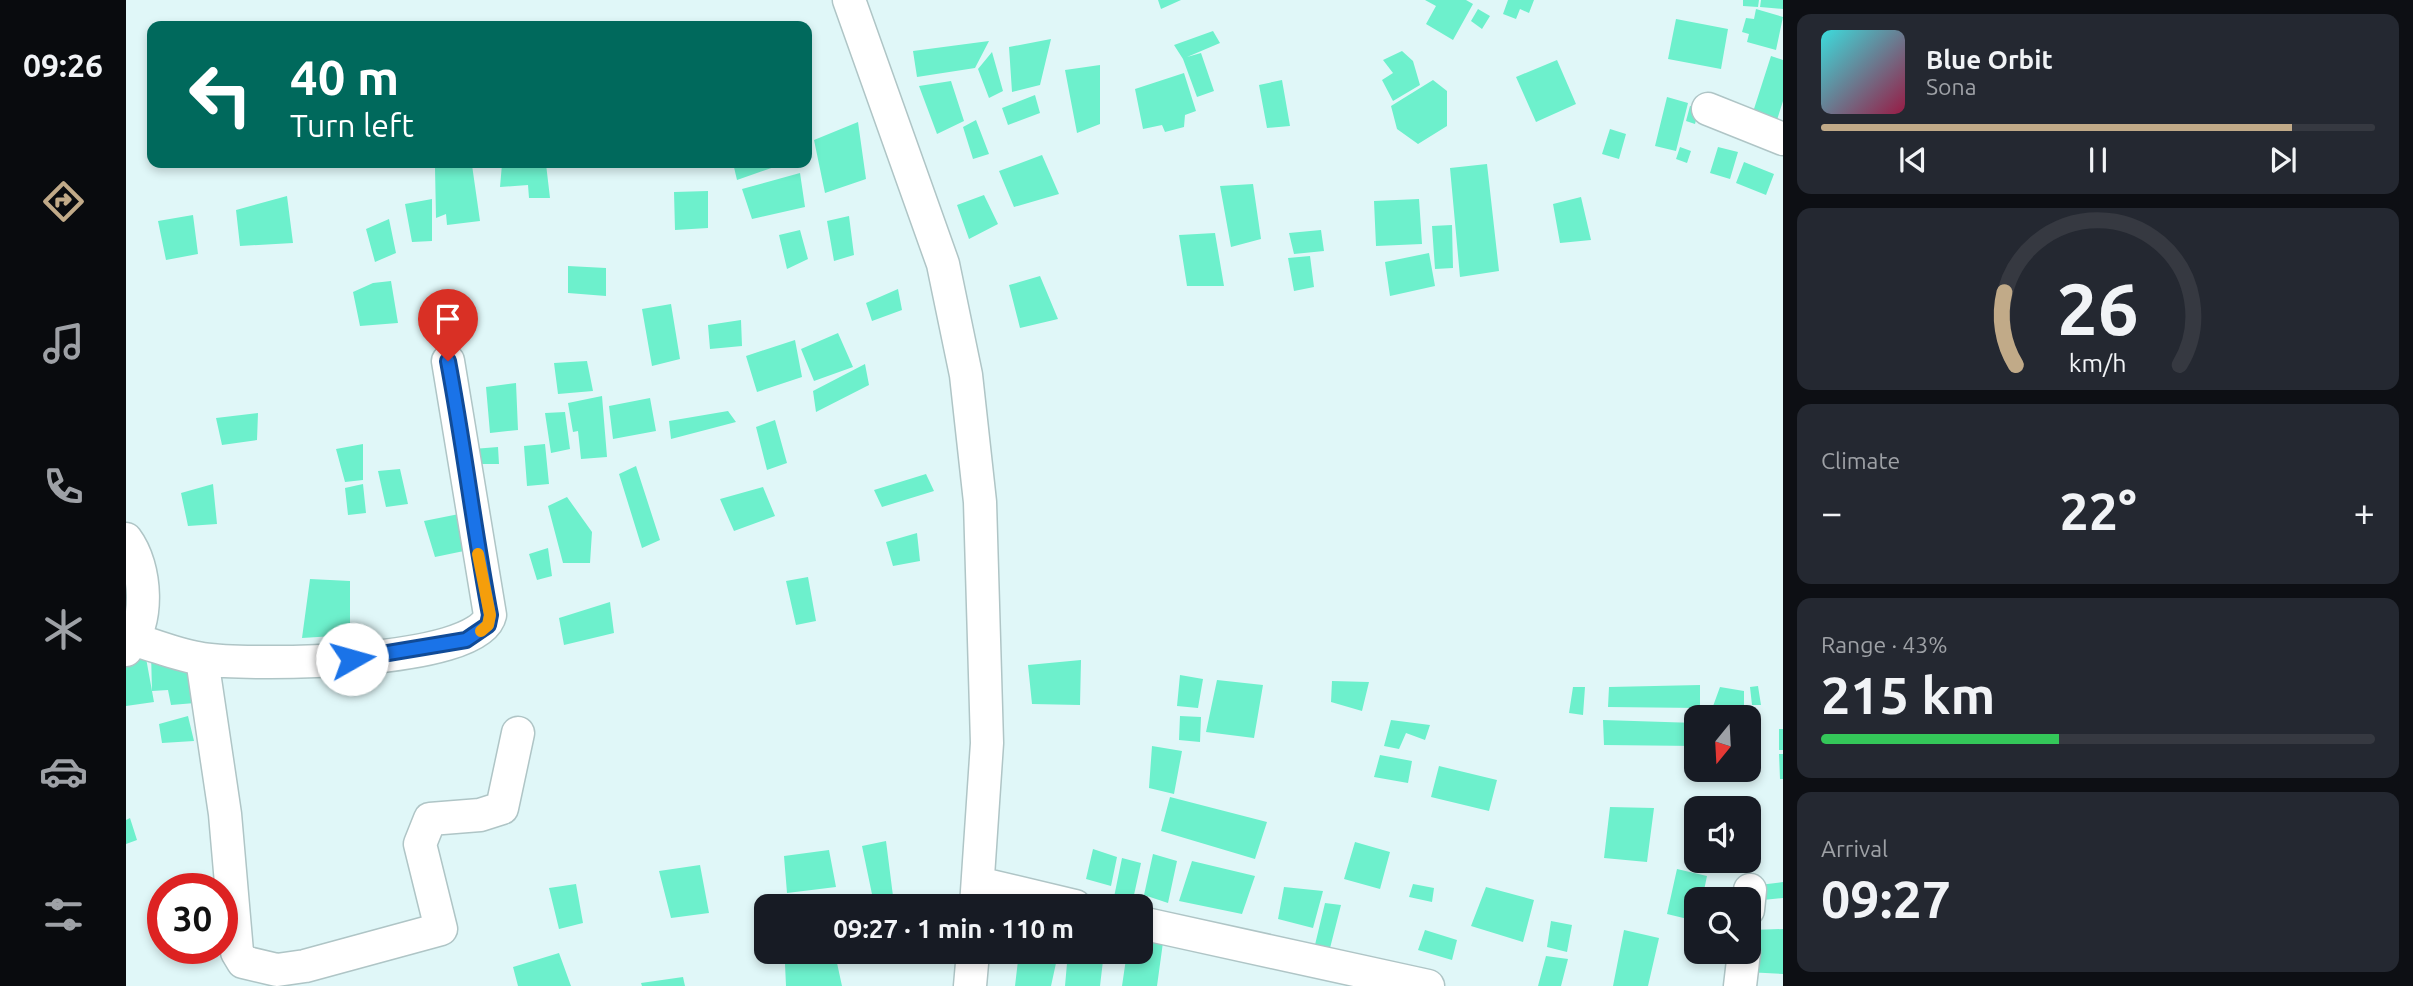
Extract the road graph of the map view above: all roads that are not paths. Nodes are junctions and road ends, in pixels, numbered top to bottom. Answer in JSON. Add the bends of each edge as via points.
{"nodes":[{"id":1,"x":849,"y":0,"type":"edge"},
{"id":2,"x":1708,"y":110,"type":"dead end"},
{"id":3,"x":1783,"y":139,"type":"edge"},
{"id":4,"x":448,"y":361,"type":"dead end"},
{"id":5,"x":126,"y":539,"type":"edge"},
{"id":6,"x":131,"y":645,"type":"edge"},
{"id":7,"x":202,"y":659,"type":"junction"},
{"id":8,"x":518,"y":733,"type":"dead end"},
{"id":9,"x":977,"y":894,"type":"edge"},
{"id":10,"x":1153,"y":926,"type":"edge"},
{"id":11,"x":972,"y":964,"type":"edge"},
{"id":12,"x":1743,"y":964,"type":"edge"},
{"id":13,"x":970,"y":986,"type":"edge"},
{"id":14,"x":1428,"y":986,"type":"edge"},
{"id":15,"x":1740,"y":986,"type":"edge"}],
"edges":[{"from":1,"to":9,"type":"street","via":[[943,264],[967,375],[980,502],[987,743]]},
{"from":2,"to":3,"type":"street"},
{"from":4,"to":7,"type":"street","via":[[471,483],[488,625],[466,640],[376,657],[306,664]]},
{"from":5,"to":6,"type":"street","via":[[135,551],[143,597]]},
{"from":6,"to":7,"type":"street"},
{"from":7,"to":8,"type":"street","via":[[225,814],[237,952],[243,962],[257,967],[305,966],[441,929],[420,844],[430,819],[480,815],[502,808]]},
{"from":10,"to":14,"type":"street"},
{"from":11,"to":13,"type":"street"},
{"from":12,"to":15,"type":"street"}]}
